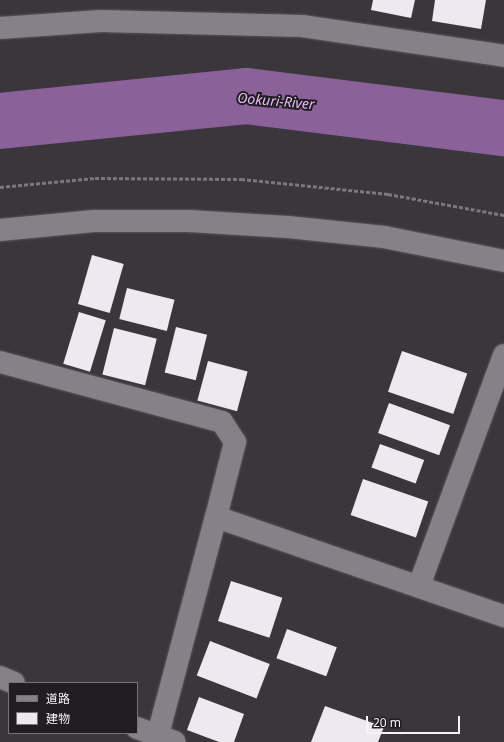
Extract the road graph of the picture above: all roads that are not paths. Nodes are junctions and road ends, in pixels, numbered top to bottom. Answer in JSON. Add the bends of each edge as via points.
{"nodes":[{"id":1,"x":0,"y":28,"type":"edge"},
{"id":2,"x":504,"y":56,"type":"edge"},
{"id":3,"x":0,"y":230,"type":"edge"},
{"id":4,"x":504,"y":261,"type":"edge"},
{"id":5,"x":504,"y":355,"type":"edge"},
{"id":6,"x":0,"y":362,"type":"edge"},
{"id":7,"x":498,"y":389,"type":"edge"},
{"id":8,"x":216,"y":518,"type":"junction"},
{"id":9,"x":419,"y":586,"type":"junction"},
{"id":10,"x":504,"y":616,"type":"edge"},
{"id":11,"x":0,"y":677,"type":"edge"},
{"id":12,"x":12,"y":682,"type":"edge"},
{"id":13,"x":138,"y":728,"type":"edge"},
{"id":14,"x":163,"y":740,"type":"edge"}],
"edges":[{"from":1,"to":2,"type":"street","via":[[101,21],[295,26]]},
{"from":3,"to":4,"type":"street","via":[[94,221],[212,222],[384,237]]},
{"from":5,"to":7,"type":"street"},
{"from":6,"to":8,"type":"street","via":[[222,422],[235,442]]},
{"from":7,"to":9,"type":"street"},
{"from":8,"to":9,"type":"street"},
{"from":8,"to":14,"type":"street"},
{"from":9,"to":10,"type":"street"},
{"from":11,"to":12,"type":"street"},
{"from":13,"to":14,"type":"street"}]}
